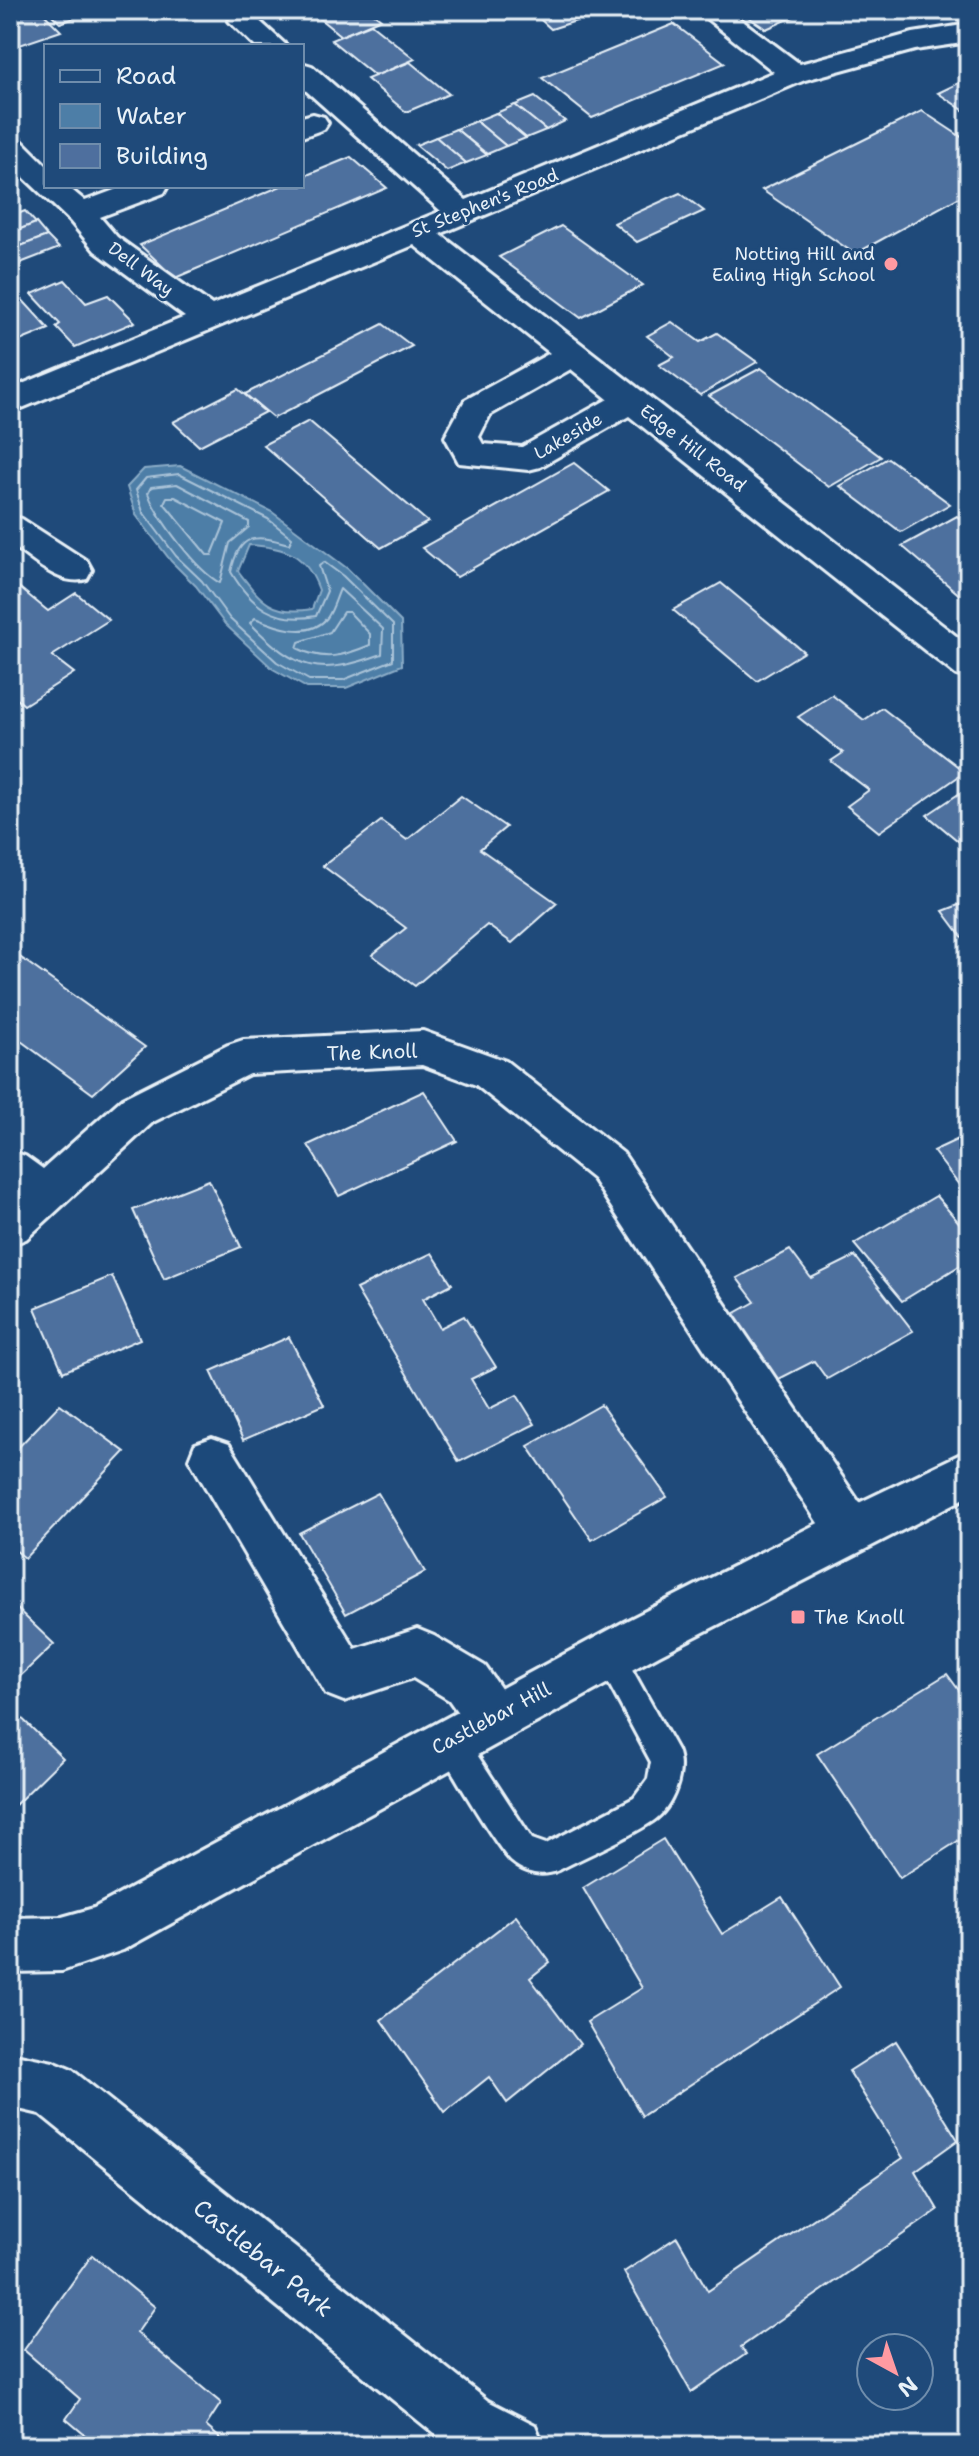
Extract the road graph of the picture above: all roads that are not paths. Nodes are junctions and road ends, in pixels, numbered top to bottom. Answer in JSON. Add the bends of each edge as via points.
{"nodes":[{"id":1,"x":710,"y":10,"type":"edge"},
{"id":2,"x":243,"y":21,"type":"dead end"},
{"id":3,"x":969,"y":33,"type":"edge"},
{"id":4,"x":270,"y":44,"type":"edge"},
{"id":5,"x":304,"y":74,"type":"edge"},
{"id":6,"x":795,"y":74,"type":"junction"},
{"id":7,"x":10,"y":146,"type":"edge"},
{"id":8,"x":44,"y":180,"type":"edge"},
{"id":9,"x":52,"y":188,"type":"edge"},
{"id":10,"x":148,"y":188,"type":"edge"},
{"id":11,"x":461,"y":212,"type":"junction"},
{"id":12,"x":81,"y":214,"type":"junction"},
{"id":13,"x":416,"y":231,"type":"junction"},
{"id":14,"x":208,"y":318,"type":"junction"},
{"id":15,"x":573,"y":354,"type":"junction"},
{"id":16,"x":631,"y":400,"type":"junction"},
{"id":17,"x":10,"y":402,"type":"edge"},
{"id":18,"x":10,"y":527,"type":"edge"},
{"id":19,"x":74,"y":570,"type":"dead end"},
{"id":20,"x":969,"y":666,"type":"edge"},
{"id":21,"x":27,"y":1182,"type":"edge"},
{"id":22,"x":10,"y":1226,"type":"edge"},
{"id":23,"x":212,"y":1459,"type":"dead end"},
{"id":24,"x":969,"y":1472,"type":"edge"},
{"id":25,"x":850,"y":1530,"type":"junction"},
{"id":26,"x":609,"y":1656,"type":"junction"},
{"id":27,"x":471,"y":1729,"type":"junction"},
{"id":28,"x":10,"y":1945,"type":"edge"},
{"id":29,"x":10,"y":2080,"type":"edge"},
{"id":30,"x":514,"y":2446,"type":"edge"}],
"edges":[{"from":1,"to":6,"type":"street"},
{"from":2,"to":4,"type":"street"},
{"from":3,"to":6,"type":"street","name":"St Stephen's Road","via":[[913,42]]},
{"from":5,"to":11,"type":"street"},
{"from":6,"to":11,"type":"street","name":"St Stephen's Road"},
{"from":7,"to":8,"type":"street","name":"Dell Way"},
{"from":9,"to":12,"type":"street","name":"Dell Way"},
{"from":10,"to":12,"type":"street"},
{"from":11,"to":13,"type":"street","name":"St Stephen's Road"},
{"from":12,"to":14,"type":"street","name":"Dell Way","via":[[106,244]]},
{"from":13,"to":14,"type":"street","name":"St Stephen's Road"},
{"from":13,"to":15,"type":"street","name":"Edge Hill Road"},
{"from":14,"to":17,"type":"street","name":"St Stephen's Road"},
{"from":15,"to":16,"type":"street","name":"Edge Hill Road"},
{"from":15,"to":16,"type":"street","name":"Lakeside","via":[[477,408],[462,437],[471,455],[528,459]]},
{"from":16,"to":20,"type":"street","name":"Edge Hill Road"},
{"from":18,"to":19,"type":"street"},
{"from":21,"to":22,"type":"street","name":"The Knoll"},
{"from":21,"to":25,"type":"street","name":"The Knoll","via":[[138,1110],[243,1057],[423,1048],[491,1073],[608,1166]]},
{"from":23,"to":27,"type":"street","via":[[344,1677],[417,1653],[467,1683]]},
{"from":24,"to":25,"type":"street","name":"Castlebar Hill"},
{"from":25,"to":26,"type":"street","name":"Castlebar Hill"},
{"from":26,"to":27,"type":"street","name":"Castlebar Hill"},
{"from":26,"to":27,"type":"lane","via":[[666,1760],[662,1785],[645,1809],[595,1837],[548,1859],[521,1850]]},
{"from":27,"to":28,"type":"street","name":"Castlebar Hill","via":[[104,1931],[62,1944]]},
{"from":29,"to":30,"type":"street","name":"Castlebar Park","via":[[53,2089],[467,2422]]}]}
